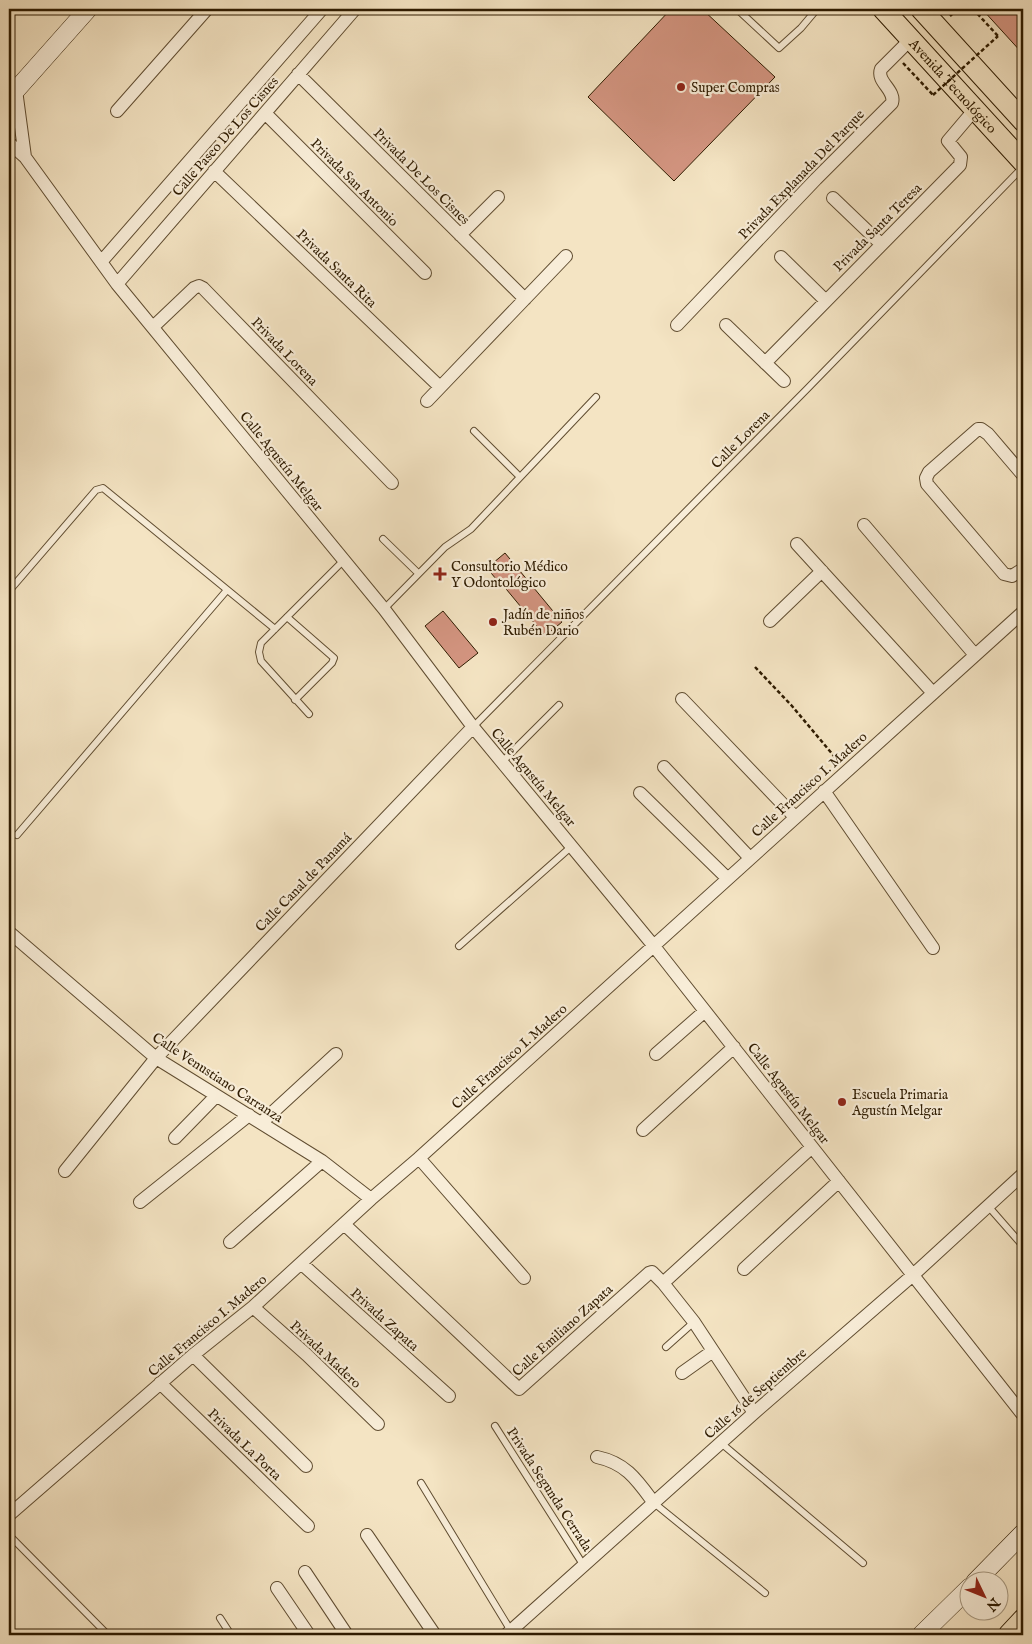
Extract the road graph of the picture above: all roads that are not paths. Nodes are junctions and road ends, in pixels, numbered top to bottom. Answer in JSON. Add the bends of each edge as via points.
{"nodes":[{"id":1,"x":83,"y":9,"type":"edge"},
{"id":2,"x":88,"y":9,"type":"edge"},
{"id":3,"x":207,"y":9,"type":"edge"},
{"id":4,"x":322,"y":9,"type":"edge"},
{"id":5,"x":355,"y":9,"type":"edge"},
{"id":6,"x":737,"y":9,"type":"edge"},
{"id":7,"x":818,"y":9,"type":"edge"},
{"id":8,"x":883,"y":9,"type":"edge"},
{"id":9,"x":921,"y":9,"type":"edge"},
{"id":10,"x":70,"y":29,"type":"junction"},
{"id":11,"x":910,"y":39,"type":"junction"},
{"id":12,"x":298,"y":74,"type":"junction"},
{"id":13,"x":13,"y":94,"type":"edge"},
{"id":14,"x":976,"y":108,"type":"junction"},
{"id":15,"x":117,"y":111,"type":"dead end"},
{"id":16,"x":264,"y":113,"type":"junction"},
{"id":17,"x":1023,"y":121,"type":"edge"},
{"id":18,"x":9,"y":143,"type":"edge"},
{"id":19,"x":25,"y":157,"type":"junction"},
{"id":20,"x":1023,"y":162,"type":"edge"},
{"id":21,"x":1023,"y":167,"type":"edge"},
{"id":22,"x":214,"y":171,"type":"junction"},
{"id":23,"x":498,"y":197,"type":"dead end"},
{"id":24,"x":833,"y":198,"type":"dead end"},
{"id":25,"x":460,"y":235,"type":"junction"},
{"id":26,"x":882,"y":244,"type":"junction"},
{"id":27,"x":566,"y":256,"type":"dead end"},
{"id":28,"x":781,"y":257,"type":"dead end"},
{"id":29,"x":101,"y":262,"type":"junction"},
{"id":30,"x":425,"y":272,"type":"dead end"},
{"id":31,"x":117,"y":284,"type":"junction"},
{"id":32,"x":524,"y":299,"type":"junction"},
{"id":33,"x":826,"y":301,"type":"junction"},
{"id":34,"x":677,"y":325,"type":"dead end"},
{"id":35,"x":726,"y":325,"type":"dead end"},
{"id":36,"x":153,"y":327,"type":"junction"},
{"id":37,"x":765,"y":363,"type":"junction"},
{"id":38,"x":784,"y":381,"type":"dead end"},
{"id":39,"x":440,"y":387,"type":"junction"},
{"id":40,"x":596,"y":397,"type":"dead end"},
{"id":41,"x":427,"y":400,"type":"dead end"},
{"id":42,"x":474,"y":431,"type":"dead end"},
{"id":43,"x":1023,"y":475,"type":"edge"},
{"id":44,"x":520,"y":477,"type":"junction"},
{"id":45,"x":392,"y":483,"type":"dead end"},
{"id":46,"x":864,"y":526,"type":"dead end"},
{"id":47,"x":382,"y":539,"type":"dead end"},
{"id":48,"x":797,"y":544,"type":"dead end"},
{"id":49,"x":344,"y":560,"type":"junction"},
{"id":50,"x":1023,"y":569,"type":"edge"},
{"id":51,"x":822,"y":571,"type":"junction"},
{"id":52,"x":418,"y":573,"type":"junction"},
{"id":53,"x":9,"y":590,"type":"edge"},
{"id":54,"x":227,"y":590,"type":"junction"},
{"id":55,"x":384,"y":609,"type":"junction"},
{"id":56,"x":1023,"y":612,"type":"edge"},
{"id":57,"x":286,"y":618,"type":"junction"},
{"id":58,"x":770,"y":620,"type":"dead end"},
{"id":59,"x":275,"y":629,"type":"junction"},
{"id":60,"x":975,"y":655,"type":"junction"},
{"id":61,"x":933,"y":693,"type":"junction"},
{"id":62,"x":682,"y":699,"type":"dead end"},
{"id":63,"x":295,"y":700,"type":"junction"},
{"id":64,"x":559,"y":705,"type":"dead end"},
{"id":65,"x":309,"y":714,"type":"dead end"},
{"id":66,"x":473,"y":727,"type":"junction"},
{"id":67,"x":502,"y":762,"type":"junction"},
{"id":68,"x":664,"y":767,"type":"dead end"},
{"id":69,"x":824,"y":791,"type":"junction"},
{"id":70,"x":640,"y":793,"type":"dead end"},
{"id":71,"x":795,"y":817,"type":"junction"},
{"id":72,"x":17,"y":834,"type":"dead end"},
{"id":73,"x":572,"y":846,"type":"junction"},
{"id":74,"x":750,"y":858,"type":"junction"},
{"id":75,"x":727,"y":878,"type":"junction"},
{"id":76,"x":9,"y":932,"type":"edge"},
{"id":77,"x":654,"y":945,"type":"junction"},
{"id":78,"x":459,"y":946,"type":"dead end"},
{"id":79,"x":933,"y":948,"type":"dead end"},
{"id":80,"x":705,"y":1011,"type":"junction"},
{"id":81,"x":734,"y":1047,"type":"junction"},
{"id":82,"x":336,"y":1054,"type":"dead end"},
{"id":83,"x":656,"y":1054,"type":"dead end"},
{"id":84,"x":156,"y":1058,"type":"junction"},
{"id":85,"x":216,"y":1096,"type":"junction"},
{"id":86,"x":249,"y":1115,"type":"junction"},
{"id":87,"x":261,"y":1123,"type":"junction"},
{"id":88,"x":642,"y":1130,"type":"dead end"},
{"id":89,"x":175,"y":1138,"type":"dead end"},
{"id":90,"x":812,"y":1147,"type":"junction"},
{"id":91,"x":419,"y":1158,"type":"junction"},
{"id":92,"x":322,"y":1162,"type":"junction"},
{"id":93,"x":65,"y":1171,"type":"dead end"},
{"id":94,"x":1023,"y":1174,"type":"edge"},
{"id":95,"x":838,"y":1181,"type":"junction"},
{"id":96,"x":371,"y":1199,"type":"junction"},
{"id":97,"x":140,"y":1202,"type":"dead end"},
{"id":98,"x":988,"y":1206,"type":"junction"},
{"id":99,"x":344,"y":1224,"type":"junction"},
{"id":100,"x":230,"y":1242,"type":"dead end"},
{"id":101,"x":1023,"y":1246,"type":"edge"},
{"id":102,"x":302,"y":1264,"type":"junction"},
{"id":103,"x":744,"y":1269,"type":"dead end"},
{"id":104,"x":912,"y":1275,"type":"junction"},
{"id":105,"x":524,"y":1278,"type":"dead end"},
{"id":106,"x":663,"y":1283,"type":"junction"},
{"id":107,"x":253,"y":1307,"type":"junction"},
{"id":108,"x":694,"y":1322,"type":"junction"},
{"id":109,"x":666,"y":1347,"type":"dead end"},
{"id":110,"x":713,"y":1351,"type":"junction"},
{"id":111,"x":193,"y":1355,"type":"junction"},
{"id":112,"x":682,"y":1374,"type":"dead end"},
{"id":113,"x":160,"y":1383,"type":"junction"},
{"id":114,"x":449,"y":1396,"type":"dead end"},
{"id":115,"x":754,"y":1413,"type":"junction"},
{"id":116,"x":1023,"y":1415,"type":"edge"},
{"id":117,"x":378,"y":1424,"type":"dead end"},
{"id":118,"x":495,"y":1426,"type":"dead end"},
{"id":119,"x":721,"y":1443,"type":"junction"},
{"id":120,"x":597,"y":1457,"type":"dead end"},
{"id":121,"x":306,"y":1466,"type":"dead end"},
{"id":122,"x":421,"y":1483,"type":"dead end"},
{"id":123,"x":654,"y":1503,"type":"junction"},
{"id":124,"x":9,"y":1515,"type":"edge"},
{"id":125,"x":308,"y":1526,"type":"dead end"},
{"id":126,"x":1023,"y":1533,"type":"edge"},
{"id":127,"x":9,"y":1535,"type":"edge"},
{"id":128,"x":367,"y":1535,"type":"dead end"},
{"id":129,"x":863,"y":1563,"type":"dead end"},
{"id":130,"x":584,"y":1566,"type":"junction"},
{"id":131,"x":305,"y":1572,"type":"dead end"},
{"id":132,"x":985,"y":1572,"type":"edge"},
{"id":133,"x":277,"y":1588,"type":"dead end"},
{"id":134,"x":765,"y":1593,"type":"dead end"},
{"id":135,"x":960,"y":1597,"type":"edge"},
{"id":136,"x":220,"y":1618,"type":"dead end"},
{"id":137,"x":1023,"y":1620,"type":"edge"},
{"id":138,"x":508,"y":1633,"type":"edge"},
{"id":139,"x":108,"y":1635,"type":"edge"},
{"id":140,"x":230,"y":1635,"type":"edge"},
{"id":141,"x":310,"y":1635,"type":"edge"},
{"id":142,"x":347,"y":1635,"type":"edge"},
{"id":143,"x":435,"y":1635,"type":"edge"},
{"id":144,"x":921,"y":1635,"type":"edge"},
{"id":145,"x":1008,"y":1635,"type":"edge"}],
"edges":[{"from":1,"to":10,"type":"main road"},
{"from":2,"to":10,"type":"main road"},
{"from":3,"to":15,"type":"street"},
{"from":4,"to":29,"type":"street","name":"Calle Paseo De Los Cisnes"},
{"from":5,"to":12,"type":"street","name":"Calle Paseo De Los Cisnes"},
{"from":6,"to":7,"type":"lane","via":[[779,48]]},
{"from":8,"to":11,"type":"main road","name":"Avenida Tecnológico"},
{"from":9,"to":17,"type":"main road","name":"Avenida Tecnológico"},
{"from":10,"to":13,"type":"main road"},
{"from":11,"to":14,"type":"main road","name":"Avenida Tecnológico"},
{"from":11,"to":34,"type":"street","name":"Privada Explanada Del Parque","via":[[880,72],[894,100],[892,103]]},
{"from":12,"to":16,"type":"street","name":"Calle Paseo De Los Cisnes"},
{"from":12,"to":25,"type":"street","name":"Privada De Los Cisnes"},
{"from":13,"to":19,"type":"street","name":"Calle Agustín Melgar"},
{"from":14,"to":20,"type":"main road","name":"Avenida Tecnológico"},
{"from":14,"to":26,"type":"street","name":"Privada Santa Teresa","via":[[948,141],[961,157],[960,165]]},
{"from":16,"to":22,"type":"street","name":"Calle Paseo De Los Cisnes"},
{"from":16,"to":30,"type":"street","name":"Privada San Antonio"},
{"from":18,"to":19,"type":"street","name":"Calle Agustín Melgar"},
{"from":19,"to":29,"type":"street","name":"Calle Agustín Melgar"},
{"from":21,"to":66,"type":"lane","name":"Calle Lorena"},
{"from":22,"to":31,"type":"street","name":"Calle Paseo De Los Cisnes"},
{"from":22,"to":39,"type":"street","name":"Privada Santa Rita"},
{"from":23,"to":25,"type":"street"},
{"from":24,"to":26,"type":"street"},
{"from":25,"to":32,"type":"street","name":"Privada De Los Cisnes"},
{"from":26,"to":33,"type":"street","name":"Privada Santa Teresa"},
{"from":27,"to":32,"type":"street"},
{"from":28,"to":33,"type":"street"},
{"from":29,"to":31,"type":"street","name":"Calle Agustín Melgar"},
{"from":31,"to":36,"type":"street","name":"Calle Agustín Melgar"},
{"from":32,"to":39,"type":"street"},
{"from":33,"to":37,"type":"street","name":"Privada Santa Teresa"},
{"from":35,"to":37,"type":"street"},
{"from":36,"to":45,"type":"street","name":"Privada Lorena","via":[[194,288],[204,288]]},
{"from":36,"to":49,"type":"street","name":"Calle Agustín Melgar"},
{"from":37,"to":38,"type":"street"},
{"from":39,"to":41,"type":"street"},
{"from":40,"to":44,"type":"lane"},
{"from":42,"to":44,"type":"lane"},
{"from":43,"to":50,"type":"street","via":[[988,434],[978,429],[926,478],[927,484],[1001,571],[1012,576]]},
{"from":44,"to":52,"type":"lane","via":[[471,529],[445,547]]},
{"from":46,"to":60,"type":"street"},
{"from":47,"to":52,"type":"lane"},
{"from":48,"to":51,"type":"street"},
{"from":49,"to":55,"type":"street","name":"Calle Agustín Melgar"},
{"from":49,"to":57,"type":"lane"},
{"from":51,"to":58,"type":"street"},
{"from":51,"to":61,"type":"street"},
{"from":52,"to":55,"type":"lane"},
{"from":53,"to":54,"type":"lane","via":[[96,490],[103,488]]},
{"from":54,"to":59,"type":"lane"},
{"from":54,"to":72,"type":"lane"},
{"from":55,"to":66,"type":"street","name":"Calle Agustín Melgar"},
{"from":56,"to":60,"type":"street","name":"Calle Francisco I. Madero"},
{"from":57,"to":59,"type":"lane"},
{"from":57,"to":63,"type":"lane","via":[[334,658]]},
{"from":59,"to":63,"type":"lane","via":[[261,643],[261,661]]},
{"from":60,"to":61,"type":"street","name":"Calle Francisco I. Madero"},
{"from":61,"to":69,"type":"street","name":"Calle Francisco I. Madero"},
{"from":62,"to":71,"type":"street"},
{"from":63,"to":65,"type":"lane"},
{"from":64,"to":67,"type":"lane"},
{"from":66,"to":67,"type":"street","name":"Calle Agustín Melgar"},
{"from":66,"to":84,"type":"street","name":"Calle Canal de Panamá"},
{"from":67,"to":73,"type":"street","name":"Calle Agustín Melgar"},
{"from":68,"to":74,"type":"street"},
{"from":69,"to":71,"type":"street","name":"Calle Francisco I. Madero"},
{"from":69,"to":79,"type":"street"},
{"from":70,"to":75,"type":"street"},
{"from":71,"to":74,"type":"street","name":"Calle Francisco I. Madero"},
{"from":73,"to":77,"type":"street","name":"Calle Agustín Melgar"},
{"from":73,"to":78,"type":"lane"},
{"from":74,"to":75,"type":"street","name":"Calle Francisco I. Madero"},
{"from":75,"to":77,"type":"street","name":"Calle Francisco I. Madero"},
{"from":76,"to":84,"type":"street","name":"Calle Venustiano Carranza"},
{"from":77,"to":80,"type":"street","name":"Calle Agustín Melgar"},
{"from":77,"to":91,"type":"street","name":"Calle Francisco I. Madero"},
{"from":80,"to":81,"type":"street","name":"Calle Agustín Melgar"},
{"from":80,"to":83,"type":"street"},
{"from":81,"to":88,"type":"street"},
{"from":81,"to":90,"type":"street","name":"Calle Agustín Melgar"},
{"from":82,"to":87,"type":"street"},
{"from":84,"to":85,"type":"street","name":"Calle Venustiano Carranza"},
{"from":84,"to":93,"type":"street","name":"Calle Canal de Panamá"},
{"from":85,"to":86,"type":"street","name":"Calle Venustiano Carranza"},
{"from":85,"to":89,"type":"street"},
{"from":86,"to":87,"type":"street","name":"Calle Venustiano Carranza"},
{"from":86,"to":97,"type":"street"},
{"from":87,"to":92,"type":"street","name":"Calle Venustiano Carranza"},
{"from":90,"to":95,"type":"street","name":"Calle Agustín Melgar"},
{"from":90,"to":106,"type":"street"},
{"from":91,"to":96,"type":"street","name":"Calle Francisco I. Madero"},
{"from":91,"to":105,"type":"street"},
{"from":92,"to":96,"type":"street","name":"Calle Venustiano Carranza"},
{"from":92,"to":100,"type":"street"},
{"from":94,"to":98,"type":"street","name":"Calle 16 de Septiembre"},
{"from":95,"to":103,"type":"street"},
{"from":95,"to":104,"type":"street","name":"Calle Agustín Melgar"},
{"from":96,"to":99,"type":"street","name":"Calle Francisco I. Madero"},
{"from":98,"to":101,"type":"lane"},
{"from":98,"to":104,"type":"street","name":"Calle 16 de Septiembre"},
{"from":99,"to":102,"type":"street","name":"Calle Francisco I. Madero"},
{"from":99,"to":106,"type":"street","name":"Calle Emiliano Zapata","via":[[519,1389],[649,1273],[652,1272]]},
{"from":102,"to":107,"type":"street","name":"Calle Francisco I. Madero"},
{"from":102,"to":114,"type":"street","name":"Privada Zapata"},
{"from":104,"to":115,"type":"street","name":"Calle 16 de Septiembre"},
{"from":104,"to":116,"type":"street","name":"Calle Agustín Melgar"},
{"from":106,"to":108,"type":"street"},
{"from":107,"to":111,"type":"street","name":"Calle Francisco I. Madero"},
{"from":107,"to":117,"type":"street","name":"Privada Madero"},
{"from":108,"to":109,"type":"lane"},
{"from":108,"to":110,"type":"street"},
{"from":110,"to":112,"type":"street"},
{"from":110,"to":115,"type":"street"},
{"from":111,"to":113,"type":"street","name":"Calle Francisco I. Madero"},
{"from":111,"to":121,"type":"street"},
{"from":113,"to":124,"type":"street","name":"Calle Francisco I. Madero"},
{"from":113,"to":125,"type":"street","name":"Privada La Porta"},
{"from":115,"to":119,"type":"street","name":"Calle 16 de Septiembre"},
{"from":118,"to":130,"type":"lane","name":"Privada Segunda Cerrada"},
{"from":119,"to":123,"type":"street","name":"Calle 16 de Septiembre"},
{"from":119,"to":129,"type":"lane"},
{"from":120,"to":123,"type":"street","via":[[625,1468]]},
{"from":122,"to":138,"type":"lane"},
{"from":123,"to":130,"type":"street","name":"Calle 16 de Septiembre"},
{"from":123,"to":134,"type":"lane"},
{"from":126,"to":132,"type":"main road"},
{"from":127,"to":139,"type":"lane"},
{"from":128,"to":143,"type":"street"},
{"from":130,"to":138,"type":"street","name":"Calle 16 de Septiembre"},
{"from":131,"to":142,"type":"street"},
{"from":133,"to":141,"type":"street"},
{"from":135,"to":144,"type":"main road"},
{"from":136,"to":140,"type":"lane"},
{"from":137,"to":145,"type":"highway"}]}
